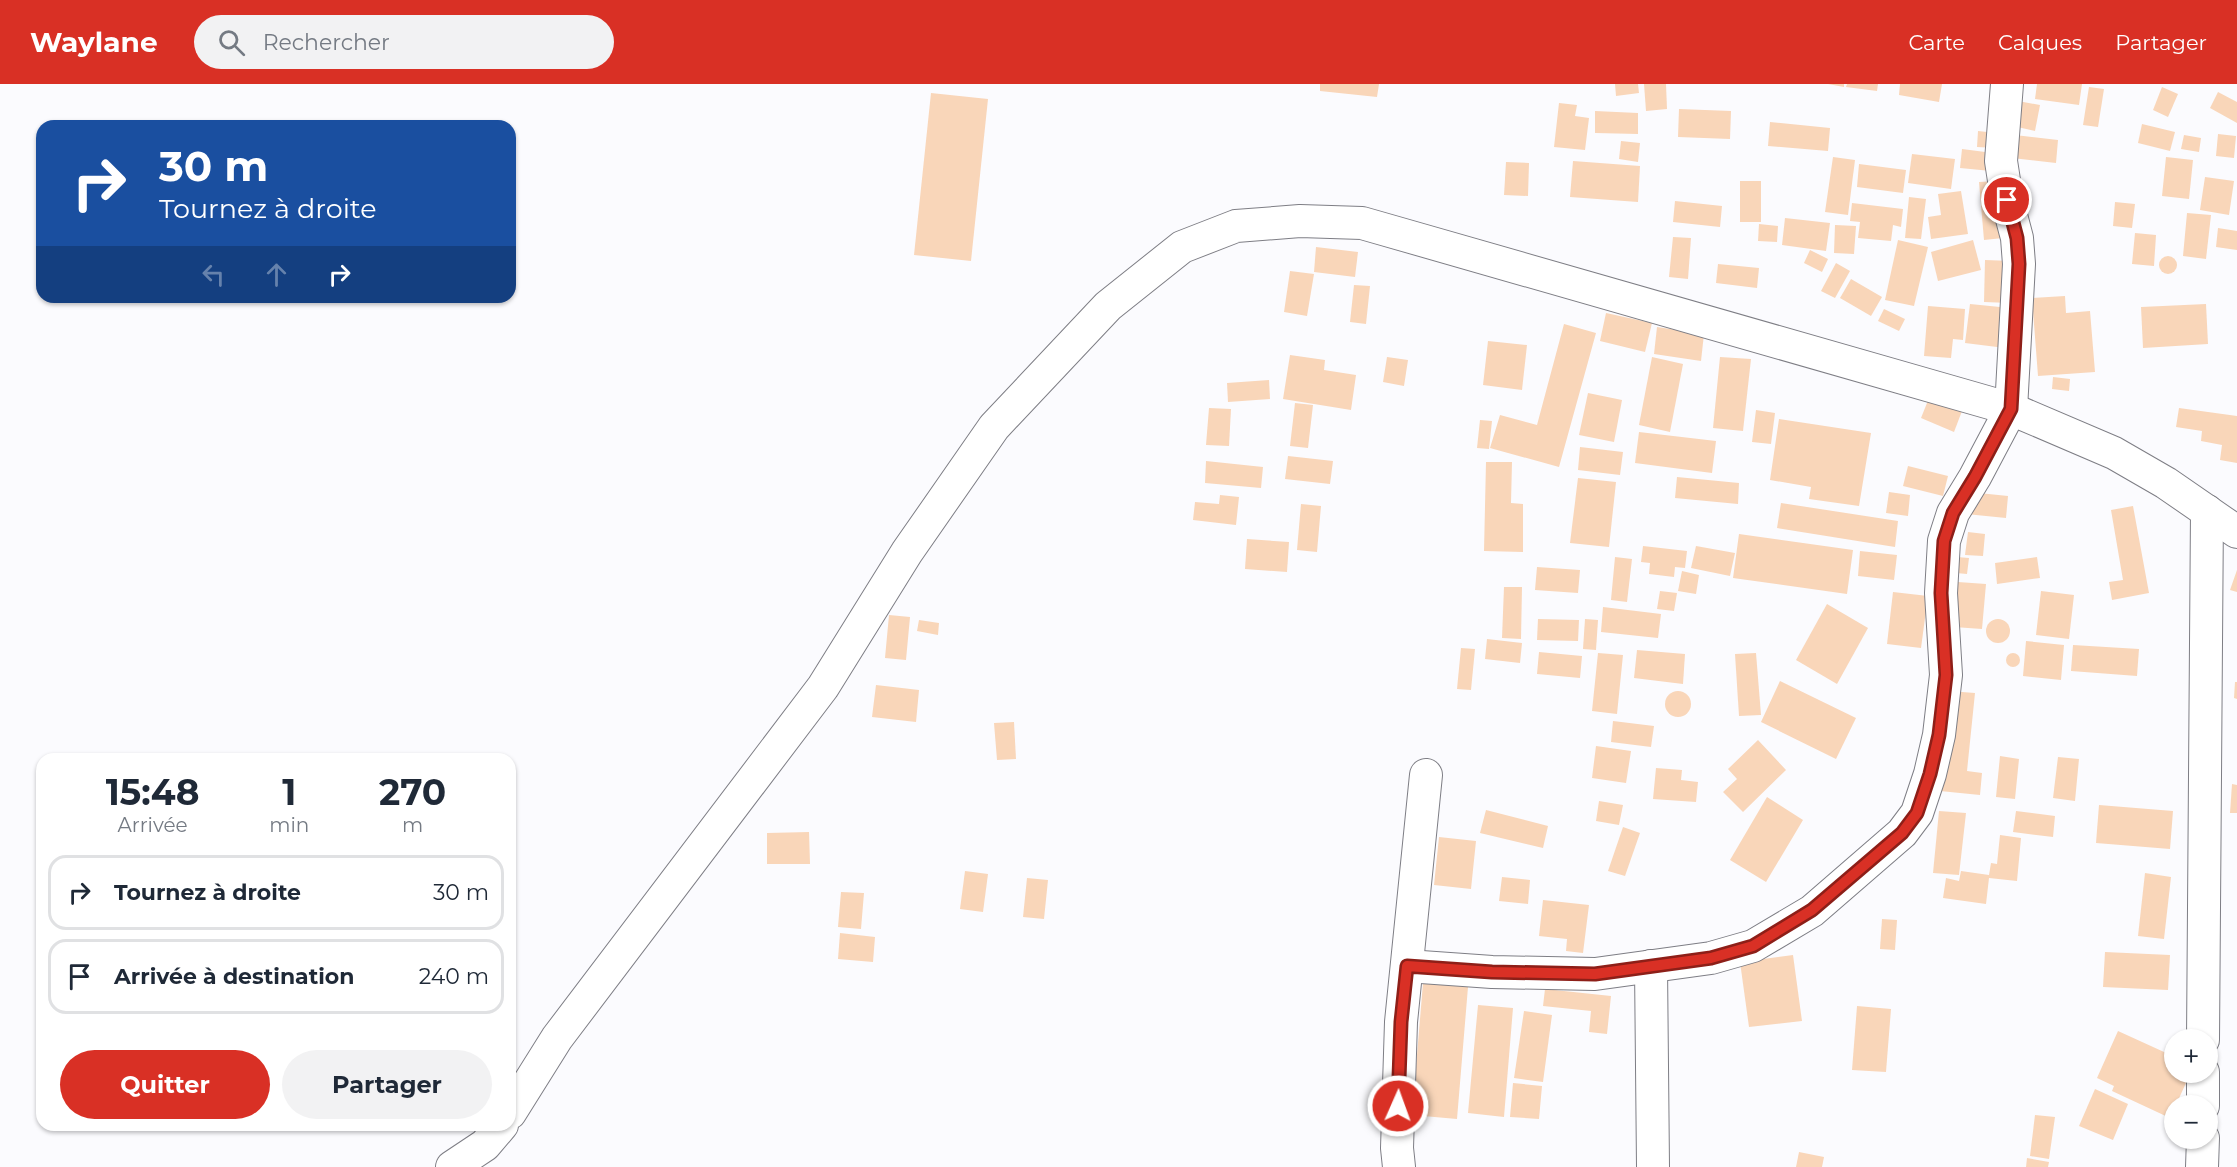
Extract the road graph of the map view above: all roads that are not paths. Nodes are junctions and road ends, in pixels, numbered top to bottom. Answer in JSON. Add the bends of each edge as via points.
{"nodes":[{"id":1,"x":2007,"y":84,"type":"edge"},
{"id":2,"x":2011,"y":409,"type":"junction"},
{"id":3,"x":2207,"y":511,"type":"junction"},
{"id":4,"x":2237,"y":532,"type":"edge"},
{"id":5,"x":1426,"y":775,"type":"dead end"},
{"id":6,"x":1407,"y":966,"type":"junction"},
{"id":7,"x":1652,"y":966,"type":"junction"},
{"id":8,"x":2203,"y":1029,"type":"edge"},
{"id":9,"x":516,"y":1103,"type":"edge"},
{"id":10,"x":497,"y":1131,"type":"edge"},
{"id":11,"x":2203,"y":1149,"type":"edge"},
{"id":12,"x":452,"y":1167,"type":"edge"},
{"id":13,"x":1399,"y":1167,"type":"edge"},
{"id":14,"x":1653,"y":1167,"type":"edge"},
{"id":15,"x":2202,"y":1167,"type":"edge"}],
"edges":[{"from":1,"to":2,"type":"street","via":[[2001,161],[2019,264]]},
{"from":2,"to":3,"type":"street","via":[[2114,453]]},
{"from":2,"to":7,"type":"street","via":[[1953,513],[1944,541],[1941,593],[1946,675],[1939,735],[1917,813],[1902,833],[1812,910],[1753,946],[1711,958]]},
{"from":2,"to":9,"type":"street","via":[[1362,222],[1236,226],[1182,247],[1108,306],[994,427],[907,552],[823,687],[557,1038]]},
{"from":3,"to":4,"type":"street"},
{"from":3,"to":8,"type":"street"},
{"from":5,"to":6,"type":"street"},
{"from":6,"to":7,"type":"street","via":[[1595,974]]},
{"from":6,"to":13,"type":"street","via":[[1401,1034]]},
{"from":7,"to":14,"type":"street"},
{"from":10,"to":12,"type":"street","via":[[485,1145]]},
{"from":11,"to":15,"type":"street"}]}
